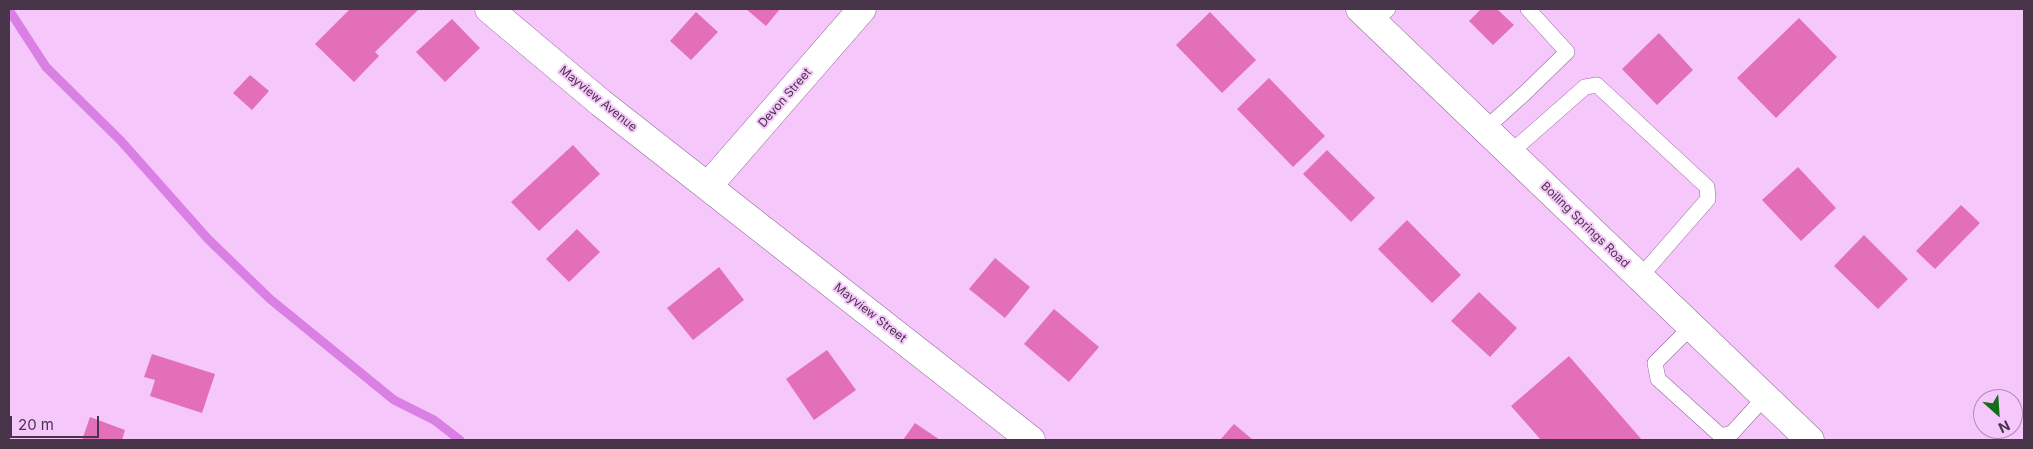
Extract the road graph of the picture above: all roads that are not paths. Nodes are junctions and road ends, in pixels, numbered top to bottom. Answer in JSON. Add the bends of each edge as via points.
{"nodes":[{"id":1,"x":490,"y":9,"type":"edge"},
{"id":2,"x":862,"y":9,"type":"edge"},
{"id":3,"x":1528,"y":9,"type":"edge"},
{"id":4,"x":1374,"y":13,"type":"edge"},
{"id":5,"x":1485,"y":128,"type":"junction"},
{"id":6,"x":1510,"y":153,"type":"junction"},
{"id":7,"x":708,"y":186,"type":"junction"},
{"id":8,"x":1640,"y":277,"type":"junction"},
{"id":9,"x":1692,"y":326,"type":"junction"},
{"id":10,"x":1765,"y":397,"type":"junction"},
{"id":11,"x":1031,"y":440,"type":"edge"},
{"id":12,"x":1810,"y":440,"type":"edge"}],
"edges":[{"from":1,"to":7,"type":"street","name":"Mayview Avenue"},
{"from":2,"to":7,"type":"street","name":"Devon Street"},
{"from":3,"to":5,"type":"lane","via":[[1567,52]]},
{"from":4,"to":5,"type":"street","name":"Boiling Springs Road"},
{"from":5,"to":6,"type":"street","name":"Boiling Springs Road"},
{"from":6,"to":8,"type":"street","name":"Boiling Springs Road"},
{"from":6,"to":8,"type":"lane","via":[[1584,87],[1598,85],[1707,187],[1708,199]]},
{"from":7,"to":11,"type":"street","name":"Mayview Street"},
{"from":8,"to":9,"type":"street","name":"Boiling Springs Road"},
{"from":9,"to":10,"type":"street","name":"Boiling Springs Road"},
{"from":9,"to":10,"type":"lane","via":[[1655,363],[1658,379],[1721,436],[1732,433]]},
{"from":10,"to":12,"type":"street","name":"Boiling Springs Road"}]}
